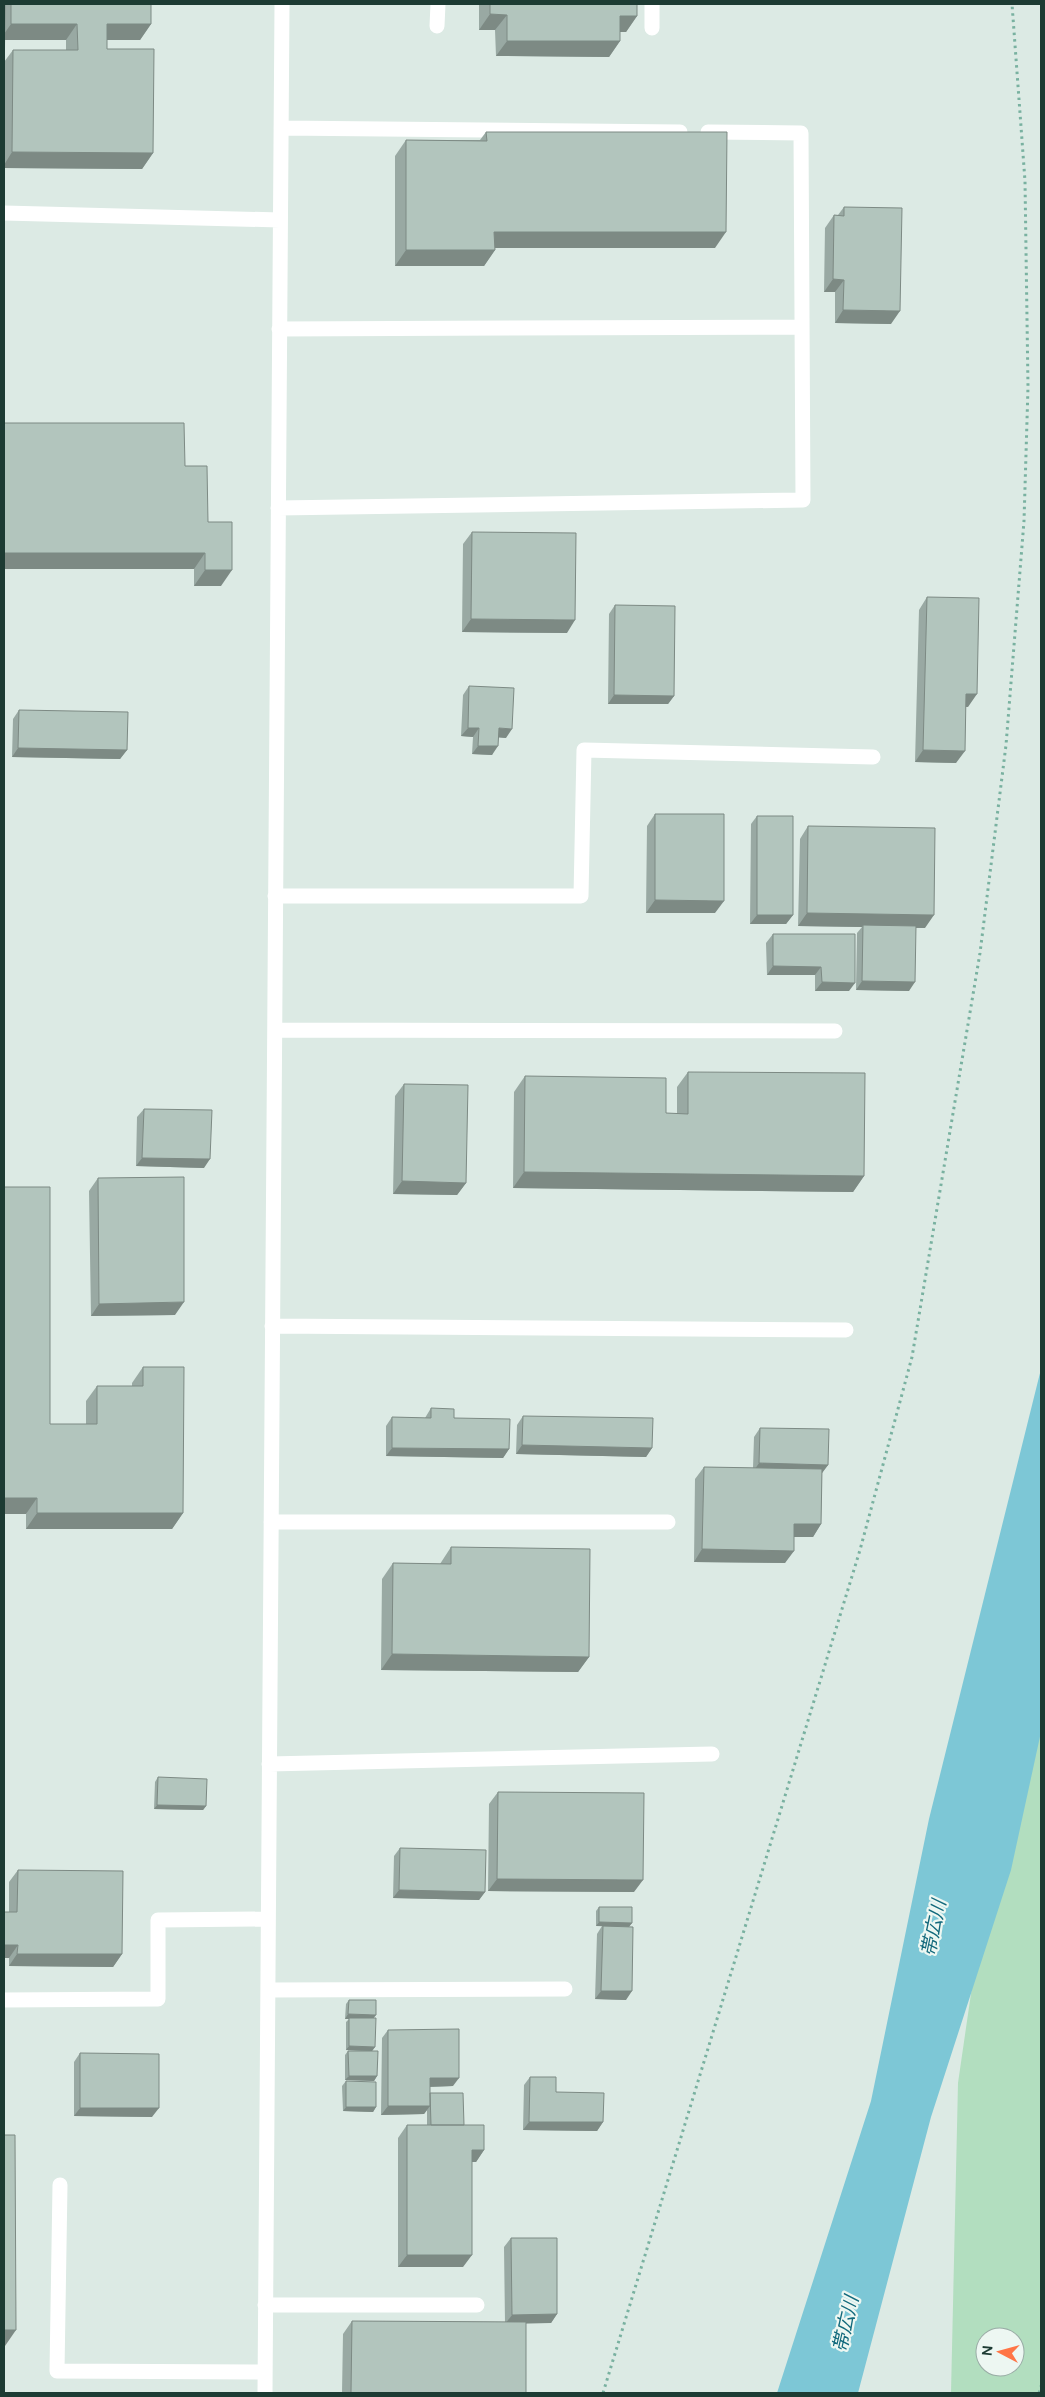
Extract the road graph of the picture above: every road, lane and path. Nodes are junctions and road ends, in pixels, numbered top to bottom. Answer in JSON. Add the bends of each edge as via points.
{"nodes":[{"id":1,"x":282,"y":4,"type":"edge"},
{"id":2,"x":438,"y":4,"type":"edge"},
{"id":3,"x":652,"y":4,"type":"edge"},
{"id":4,"x":1012,"y":4,"type":"edge"},
{"id":5,"x":437,"y":26,"type":"dead end"},
{"id":6,"x":652,"y":28,"type":"dead end"},
{"id":7,"x":281,"y":128,"type":"junction"},
{"id":8,"x":4,"y":213,"type":"edge"},
{"id":9,"x":280,"y":220,"type":"junction"},
{"id":10,"x":802,"y":327,"type":"junction"},
{"id":11,"x":279,"y":328,"type":"junction"},
{"id":12,"x":278,"y":508,"type":"junction"},
{"id":13,"x":873,"y":757,"type":"dead end"},
{"id":14,"x":275,"y":896,"type":"junction"},
{"id":15,"x":274,"y":1030,"type":"junction"},
{"id":16,"x":835,"y":1031,"type":"dead end"},
{"id":17,"x":272,"y":1326,"type":"junction"},
{"id":18,"x":846,"y":1330,"type":"dead end"},
{"id":19,"x":271,"y":1522,"type":"junction"},
{"id":20,"x":668,"y":1522,"type":"dead end"},
{"id":21,"x":712,"y":1754,"type":"dead end"},
{"id":22,"x":269,"y":1764,"type":"junction"},
{"id":23,"x":268,"y":1919,"type":"junction"},
{"id":24,"x":565,"y":1989,"type":"dead end"},
{"id":25,"x":268,"y":1990,"type":"junction"},
{"id":26,"x":4,"y":2000,"type":"edge"},
{"id":27,"x":60,"y":2185,"type":"dead end"},
{"id":28,"x":265,"y":2305,"type":"junction"},
{"id":29,"x":477,"y":2305,"type":"dead end"},
{"id":30,"x":265,"y":2372,"type":"junction"},
{"id":31,"x":1041,"y":2386,"type":"edge"},
{"id":32,"x":265,"y":2393,"type":"edge"},
{"id":33,"x":603,"y":2393,"type":"edge"},
{"id":34,"x":1039,"y":2393,"type":"edge"}],
"edges":[{"from":1,"to":7,"type":"street"},
{"from":2,"to":5,"type":"street"},
{"from":3,"to":6,"type":"street"},
{"from":4,"to":33,"type":"path","via":[[1025,181],[1028,386],[1024,521],[1006,745],[980,953],[912,1357],[857,1559]]},
{"from":7,"to":9,"type":"street"},
{"from":7,"to":10,"type":"street","via":[[801,133]]},
{"from":8,"to":9,"type":"street"},
{"from":9,"to":11,"type":"street"},
{"from":10,"to":11,"type":"street"},
{"from":10,"to":12,"type":"street","via":[[803,500]]},
{"from":11,"to":12,"type":"street"},
{"from":12,"to":14,"type":"street"},
{"from":13,"to":14,"type":"street","via":[[584,750],[581,896]]},
{"from":14,"to":15,"type":"street"},
{"from":15,"to":16,"type":"street"},
{"from":15,"to":17,"type":"street"},
{"from":17,"to":18,"type":"street"},
{"from":17,"to":19,"type":"street"},
{"from":19,"to":20,"type":"street"},
{"from":19,"to":22,"type":"street"},
{"from":21,"to":22,"type":"street"},
{"from":22,"to":23,"type":"street"},
{"from":23,"to":25,"type":"street"},
{"from":23,"to":26,"type":"street","via":[[158,1920],[158,1999]]},
{"from":24,"to":25,"type":"street"},
{"from":25,"to":28,"type":"street"},
{"from":27,"to":30,"type":"street","via":[[57,2371]]},
{"from":28,"to":29,"type":"street"},
{"from":28,"to":30,"type":"street"},
{"from":30,"to":32,"type":"street"},
{"from":31,"to":34,"type":"path"}]}
